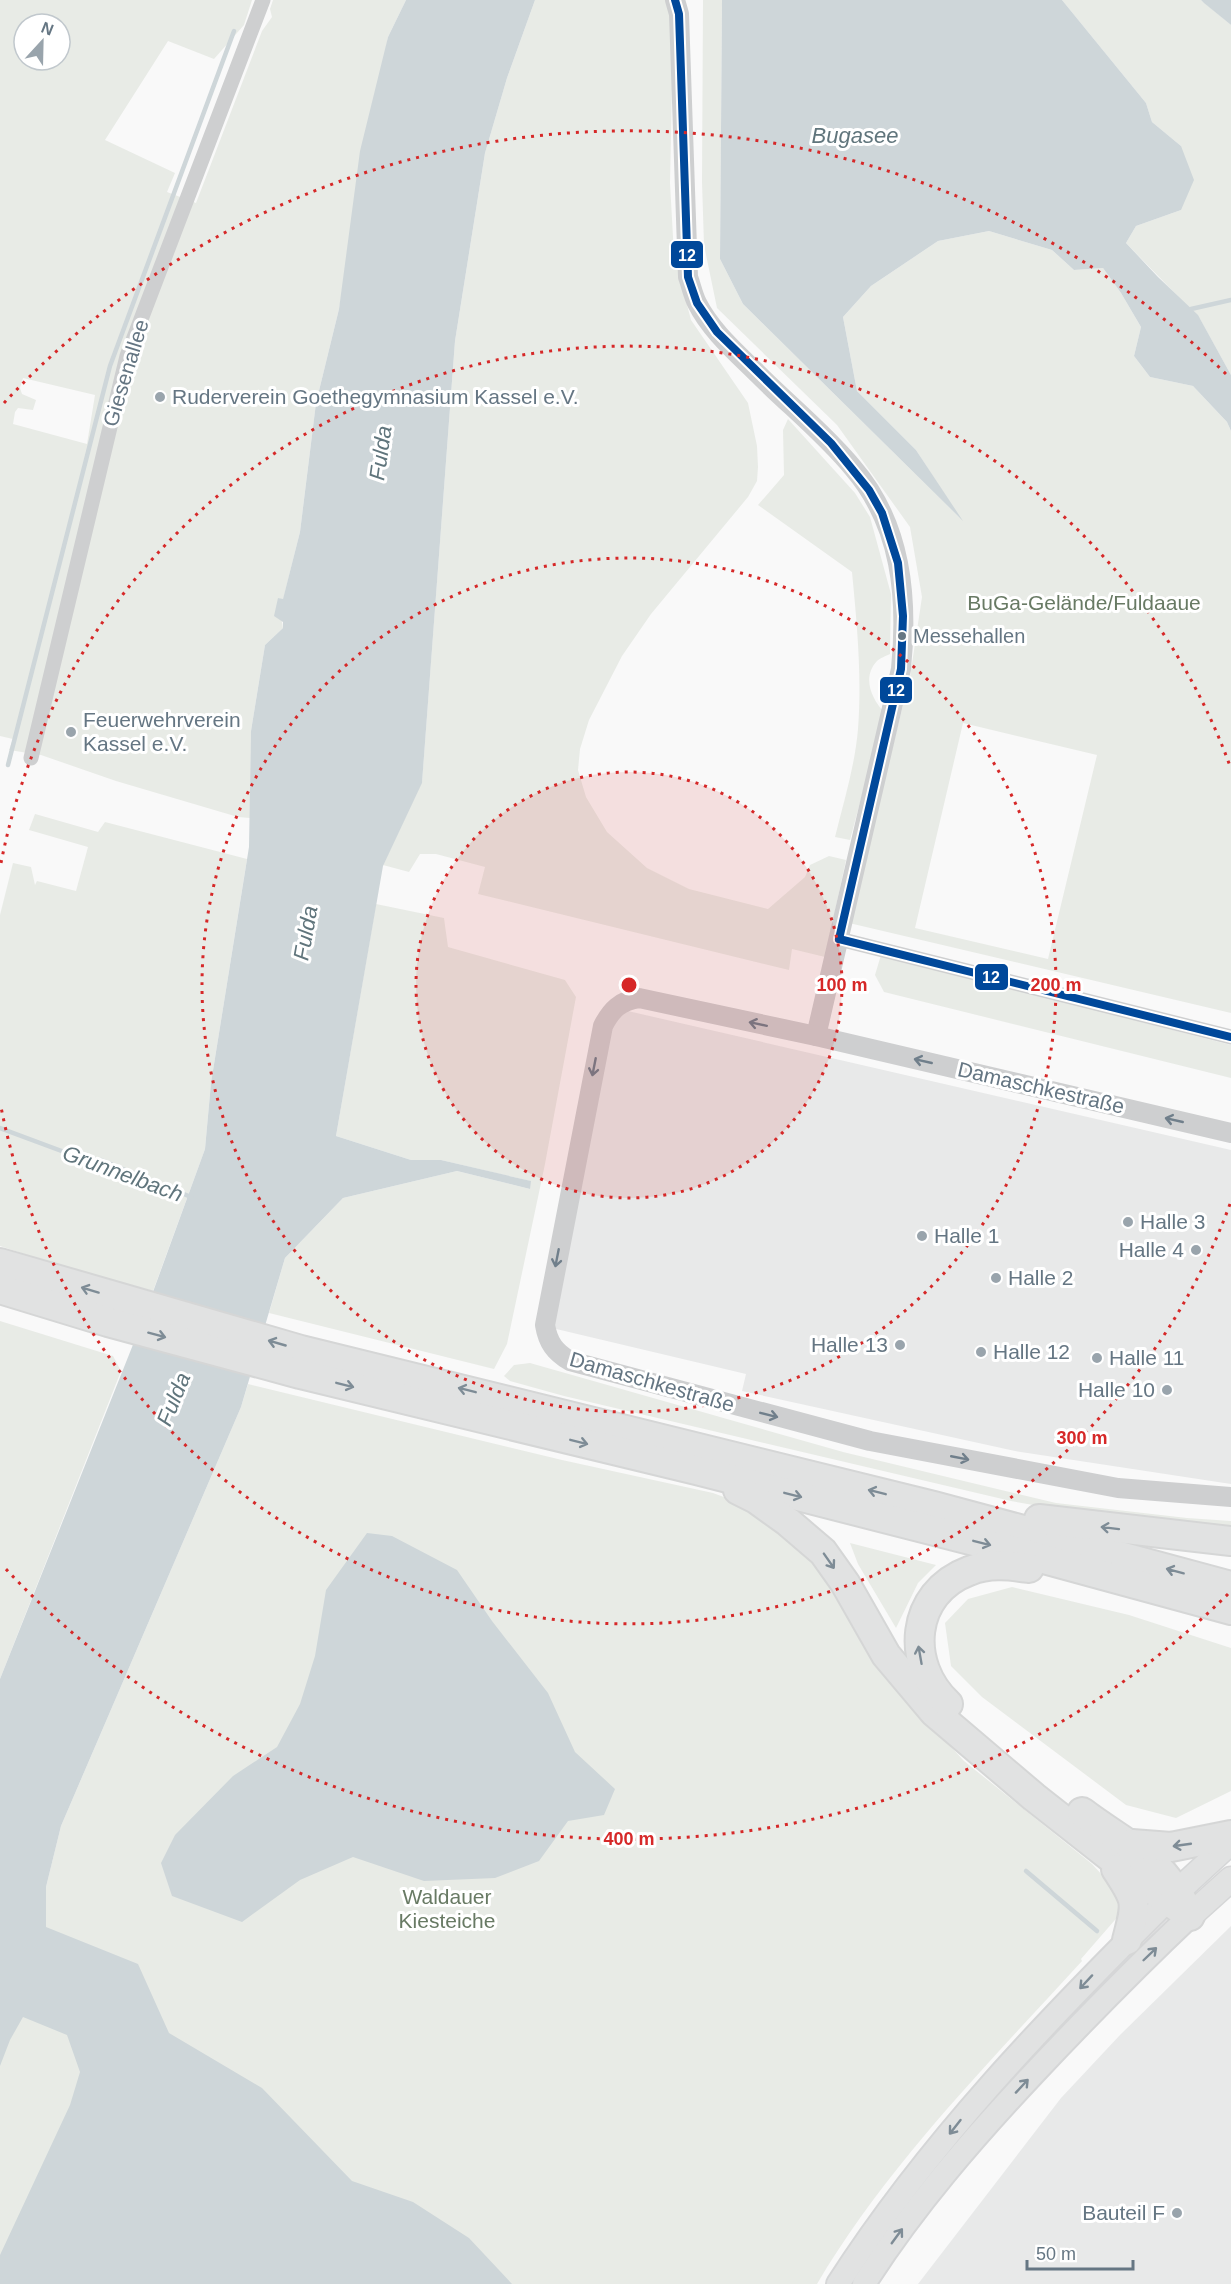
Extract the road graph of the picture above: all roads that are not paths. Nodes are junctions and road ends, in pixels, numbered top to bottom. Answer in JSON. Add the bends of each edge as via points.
{"nodes":[{"id":1,"x":263,"y":0,"type":"edge"},
{"id":2,"x":675,"y":0,"type":"edge"},
{"id":3,"x":31,"y":758,"type":"dead end"},
{"id":4,"x":839,"y":939,"type":"junction"},
{"id":5,"x":816,"y":1036,"type":"junction"},
{"id":6,"x":1231,"y":1037,"type":"edge"},
{"id":7,"x":1231,"y":1134,"type":"edge"},
{"id":8,"x":0,"y":1263,"type":"edge"},
{"id":9,"x":0,"y":1289,"type":"edge"},
{"id":10,"x":523,"y":1416,"type":"junction"},
{"id":11,"x":696,"y":1470,"type":"junction"},
{"id":12,"x":1231,"y":1497,"type":"edge"},
{"id":13,"x":934,"y":1506,"type":"junction"},
{"id":14,"x":1231,"y":1541,"type":"edge"},
{"id":15,"x":1231,"y":1586,"type":"edge"},
{"id":16,"x":1152,"y":1588,"type":"junction"},
{"id":17,"x":1231,"y":1611,"type":"edge"},
{"id":18,"x":1231,"y":1835,"type":"edge"},
{"id":19,"x":1231,"y":1842,"type":"edge"},
{"id":20,"x":1118,"y":1848,"type":"junction"},
{"id":21,"x":1231,"y":1879,"type":"edge"},
{"id":22,"x":1172,"y":1896,"type":"junction"},
{"id":23,"x":1190,"y":1916,"type":"junction"},
{"id":24,"x":1127,"y":1940,"type":"junction"},
{"id":25,"x":838,"y":2284,"type":"edge"},
{"id":26,"x":864,"y":2284,"type":"edge"}],
"edges":[{"from":1,"to":3,"type":"street","name":"Giesenallee","via":[[127,356]]},
{"from":2,"to":4,"type":"street","via":[[679,14],[687,267],[697,303],[724,341],[855,470],[891,532],[903,595],[901,669]]},
{"from":4,"to":5,"type":"street"},
{"from":4,"to":6,"type":"street"},
{"from":7,"to":5,"type":"street","name":"Damaschkestraße","one_way":true},
{"from":5,"to":12,"type":"street","name":"Damaschkestraße","one_way":true,"via":[[639,998],[623,1002],[611,1011],[598,1043],[547,1307],[546,1332],[557,1352],[580,1364],[870,1441],[1118,1488]]},
{"from":10,"to":8,"type":"highway","one_way":true},
{"from":9,"to":10,"type":"highway","one_way":true,"via":[[300,1374]]},
{"from":10,"to":11,"type":"highway","one_way":true},
{"from":13,"to":10,"type":"highway","one_way":true},
{"from":11,"to":16,"type":"highway","one_way":true},
{"from":11,"to":20,"type":"highway","one_way":true,"via":[[756,1499],[807,1537],[845,1583],[886,1655],[934,1712],[1034,1797]]},
{"from":14,"to":13,"type":"highway","one_way":true},
{"from":15,"to":13,"type":"highway","one_way":true},
{"from":16,"to":17,"type":"highway"},
{"from":20,"to":16,"type":"highway","one_way":true,"via":[[1101,1826],[966,1721],[940,1696],[923,1668],[919,1635],[926,1611],[940,1590],[956,1576],[982,1567],[1012,1566]]},
{"from":18,"to":20,"type":"highway","one_way":true,"via":[[1171,1847]]},
{"from":19,"to":22,"type":"main road"},
{"from":20,"to":22,"type":"highway","via":[[1158,1866]]},
{"from":20,"to":24,"type":"highway","via":[[1133,1896]]},
{"from":21,"to":23,"type":"main road"},
{"from":22,"to":23,"type":"highway"},
{"from":22,"to":24,"type":"main road"},
{"from":26,"to":23,"type":"main road","one_way":true,"via":[[921,2203],[982,2128]]},
{"from":24,"to":25,"type":"main road","one_way":true,"via":[[964,2116],[863,2245]]}]}
